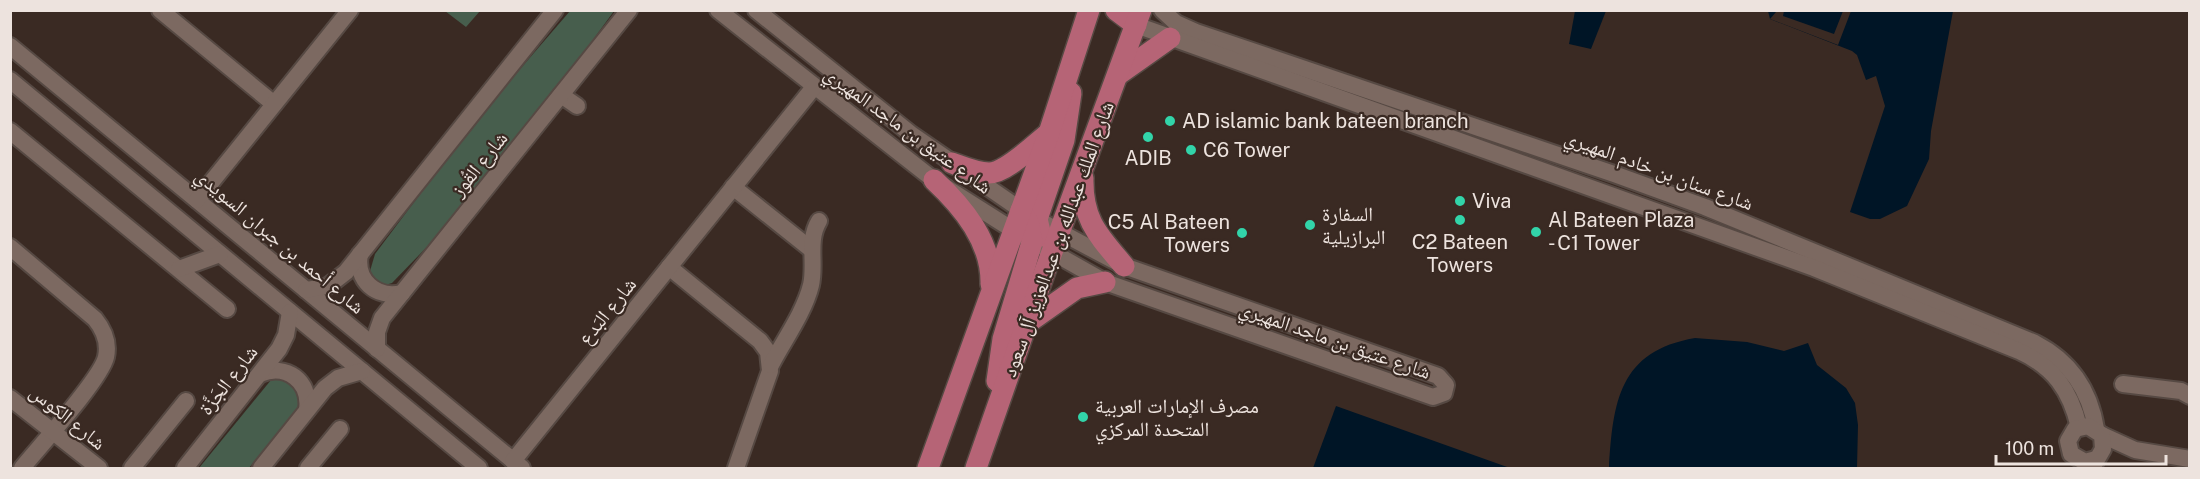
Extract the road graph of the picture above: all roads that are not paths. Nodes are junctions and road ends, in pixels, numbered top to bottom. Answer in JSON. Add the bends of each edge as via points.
{"nodes":[{"id":1,"x":160,"y":10,"type":"edge"},
{"id":2,"x":350,"y":10,"type":"edge"},
{"id":3,"x":555,"y":10,"type":"edge"},
{"id":4,"x":629,"y":10,"type":"edge"},
{"id":5,"x":718,"y":10,"type":"edge"},
{"id":6,"x":756,"y":10,"type":"edge"},
{"id":7,"x":1089,"y":10,"type":"edge"},
{"id":8,"x":1116,"y":10,"type":"edge"},
{"id":9,"x":1162,"y":10,"type":"edge"},
{"id":10,"x":1139,"y":18,"type":"edge"},
{"id":11,"x":1170,"y":38,"type":"junction"},
{"id":12,"x":10,"y":46,"type":"edge"},
{"id":13,"x":1070,"y":72,"type":"junction"},
{"id":14,"x":1118,"y":74,"type":"junction"},
{"id":15,"x":10,"y":81,"type":"edge"},
{"id":16,"x":814,"y":87,"type":"junction"},
{"id":17,"x":561,"y":94,"type":"junction"},
{"id":18,"x":274,"y":104,"type":"junction"},
{"id":19,"x":577,"y":106,"type":"dead end"},
{"id":20,"x":10,"y":131,"type":"edge"},
{"id":21,"x":116,"y":133,"type":"junction"},
{"id":22,"x":1049,"y":133,"type":"junction"},
{"id":23,"x":98,"y":153,"type":"junction"},
{"id":24,"x":952,"y":163,"type":"junction"},
{"id":25,"x":1083,"y":170,"type":"junction"},
{"id":26,"x":166,"y":175,"type":"junction"},
{"id":27,"x":934,"y":180,"type":"junction"},
{"id":28,"x":733,"y":187,"type":"junction"},
{"id":29,"x":1603,"y":193,"type":"junction"},
{"id":30,"x":148,"y":194,"type":"junction"},
{"id":31,"x":197,"y":200,"type":"junction"},
{"id":32,"x":1029,"y":214,"type":"junction"},
{"id":33,"x":819,"y":221,"type":"dead end"},
{"id":34,"x":1013,"y":230,"type":"junction"},
{"id":35,"x":1060,"y":232,"type":"junction"},
{"id":36,"x":1783,"y":240,"type":"junction"},
{"id":37,"x":1032,"y":242,"type":"junction"},
{"id":38,"x":10,"y":247,"type":"edge"},
{"id":39,"x":812,"y":250,"type":"junction"},
{"id":40,"x":1052,"y":253,"type":"junction"},
{"id":41,"x":220,"y":254,"type":"junction"},
{"id":42,"x":360,"y":254,"type":"junction"},
{"id":43,"x":1124,"y":266,"type":"junction"},
{"id":44,"x":669,"y":267,"type":"junction"},
{"id":45,"x":179,"y":269,"type":"junction"},
{"id":46,"x":1105,"y":282,"type":"junction"},
{"id":47,"x":306,"y":290,"type":"junction"},
{"id":48,"x":402,"y":293,"type":"junction"},
{"id":49,"x":990,"y":293,"type":"junction"},
{"id":50,"x":227,"y":309,"type":"dead end"},
{"id":51,"x":290,"y":312,"type":"junction"},
{"id":52,"x":1026,"y":324,"type":"junction"},
{"id":53,"x":377,"y":349,"type":"junction"},
{"id":54,"x":771,"y":365,"type":"junction"},
{"id":55,"x":362,"y":371,"type":"junction"},
{"id":56,"x":260,"y":374,"type":"junction"},
{"id":57,"x":2123,"y":384,"type":"dead end"},
{"id":58,"x":2187,"y":392,"type":"edge"},
{"id":59,"x":10,"y":398,"type":"edge"},
{"id":60,"x":186,"y":401,"type":"dead end"},
{"id":61,"x":998,"y":406,"type":"junction"},
{"id":62,"x":307,"y":410,"type":"junction"},
{"id":63,"x":2079,"y":427,"type":"junction"},
{"id":64,"x":340,"y":429,"type":"dead end"},
{"id":65,"x":52,"y":431,"type":"junction"},
{"id":66,"x":2099,"y":432,"type":"junction"},
{"id":67,"x":2135,"y":450,"type":"junction"},
{"id":68,"x":2190,"y":459,"type":"edge"},
{"id":69,"x":2072,"y":461,"type":"edge"},
{"id":70,"x":2095,"y":461,"type":"edge"},
{"id":71,"x":517,"y":465,"type":"edge"},
{"id":72,"x":22,"y":468,"type":"edge"},
{"id":73,"x":99,"y":468,"type":"edge"},
{"id":74,"x":132,"y":468,"type":"edge"},
{"id":75,"x":185,"y":468,"type":"edge"},
{"id":76,"x":261,"y":468,"type":"edge"},
{"id":77,"x":308,"y":468,"type":"edge"},
{"id":78,"x":479,"y":468,"type":"edge"},
{"id":79,"x":736,"y":468,"type":"edge"},
{"id":80,"x":928,"y":468,"type":"edge"},
{"id":81,"x":976,"y":468,"type":"edge"}],
"edges":[{"from":1,"to":18,"type":"street"},
{"from":2,"to":18,"type":"street"},
{"from":3,"to":42,"type":"street","name":"شارع القُوز"},
{"from":4,"to":17,"type":"street","name":"شارع القُوز"},
{"from":5,"to":16,"type":"street","name":"شارع عتيق بن ماجد المهيري"},
{"from":6,"to":24,"type":"street","name":"شارع عتيق بن ماجد المهيري"},
{"from":7,"to":13,"type":"main road"},
{"from":8,"to":10,"type":"main road"},
{"from":9,"to":36,"type":"street","name":"شارع سنان بن خادم المهيري","via":[[1176,23],[1196,32],[1614,174]]},
{"from":10,"to":11,"type":"street","name":"شارع سنان بن خادم المهيري"},
{"from":10,"to":14,"type":"main road","name":"شارع الملك عبدالله بن عبدالعزيز آل سعود"},
{"from":11,"to":14,"type":"main road"},
{"from":11,"to":29,"type":"street","name":"شارع سنان بن خادم المهيري"},
{"from":12,"to":21,"type":"street","name":"شارع أحمد بن جبران السويدي"},
{"from":13,"to":22,"type":"main road"},
{"from":13,"to":32,"type":"main road","via":[[1066,133]]},
{"from":14,"to":25,"type":"main road","name":"شارع الملك عبدالله بن عبدالعزيز آل سعود"},
{"from":15,"to":23,"type":"street"},
{"from":16,"to":27,"type":"street","name":"شارع عتيق بن ماجد المهيري"},
{"from":16,"to":28,"type":"street","name":"شارع البَدع"},
{"from":17,"to":19,"type":"street"},
{"from":17,"to":48,"type":"street","name":"شارع القُوز"},
{"from":18,"to":31,"type":"street"},
{"from":20,"to":45,"type":"street"},
{"from":21,"to":23,"type":"street","via":[[110,146]]},
{"from":21,"to":26,"type":"street","name":"شارع أحمد بن جبران السويدي"},
{"from":22,"to":24,"type":"main road","via":[[994,172]]},
{"from":22,"to":32,"type":"main road"},
{"from":23,"to":30,"type":"street"},
{"from":24,"to":32,"type":"street","name":"شارع عتيق بن ماجد المهيري"},
{"from":25,"to":35,"type":"main road","name":"شارع الملك عبدالله بن عبدالعزيز آل سعود"},
{"from":25,"to":43,"type":"main road","via":[[1089,222]]},
{"from":26,"to":30,"type":"street","via":[[153,180]]},
{"from":26,"to":31,"type":"street","name":"شارع أحمد بن جبران السويدي"},
{"from":27,"to":34,"type":"street","name":"شارع عتيق بن ماجد المهيري"},
{"from":27,"to":49,"type":"main road","via":[[960,207],[983,244],[990,264]]},
{"from":28,"to":39,"type":"street"},
{"from":28,"to":44,"type":"street","name":"شارع البَدع"},
{"from":29,"to":36,"type":"street","via":[[1624,188],[1758,240]]},
{"from":29,"to":63,"type":"street","name":"شارع سنان بن خادم المهيري","via":[[1868,289],[2028,355],[2045,365],[2065,387]]},
{"from":30,"to":41,"type":"street"},
{"from":31,"to":47,"type":"street","name":"شارع أحمد بن جبران السويدي"},
{"from":32,"to":34,"type":"main road"},
{"from":32,"to":35,"type":"street","name":"شارع عتيق بن ماجد المهيري"},
{"from":32,"to":37,"type":"main road"},
{"from":32,"to":40,"type":"main road"},
{"from":33,"to":39,"type":"street"},
{"from":34,"to":37,"type":"street","name":"شارع عتيق بن ماجد المهيري"},
{"from":34,"to":49,"type":"main road"},
{"from":35,"to":40,"type":"main road","name":"شارع الملك عبدالله بن عبدالعزيز آل سعود"},
{"from":35,"to":43,"type":"street","name":"شارع عتيق بن ماجد المهيري"},
{"from":36,"to":66,"type":"street","name":"شارع سنان بن خادم المهيري","via":[[2043,347],[2081,384]]},
{"from":37,"to":40,"type":"street","name":"شارع عتيق بن ماجد المهيري"},
{"from":37,"to":61,"type":"main road","via":[[1003,339]]},
{"from":38,"to":65,"type":"street","via":[[95,319],[106,342],[106,357],[99,371]]},
{"from":39,"to":54,"type":"street","via":[[809,291]]},
{"from":40,"to":46,"type":"street","name":"شارع عتيق بن ماجد المهيري"},
{"from":40,"to":52,"type":"main road","name":"شارع الملك عبدالله بن عبدالعزيز آل سعود"},
{"from":41,"to":45,"type":"street"},
{"from":41,"to":51,"type":"street"},
{"from":42,"to":47,"type":"street","name":"شارع القُوز","via":[[334,282]]},
{"from":42,"to":48,"type":"street","via":[[359,267],[367,284],[383,294]]},
{"from":43,"to":46,"type":"street","name":"شارع عتيق بن ماجد المهيري","via":[[1438,376],[1446,389],[1441,396],[1433,397]]},
{"from":44,"to":54,"type":"street","via":[[760,341]]},
{"from":44,"to":71,"type":"street","name":"شارع البَدع"},
{"from":45,"to":50,"type":"street"},
{"from":46,"to":52,"type":"main road","via":[[1077,288]]},
{"from":47,"to":53,"type":"street","name":"شارع أحمد بن جبران السويدي"},
{"from":48,"to":53,"type":"street","name":"شارع القُوز","via":[[379,325]]},
{"from":49,"to":80,"type":"main road"},
{"from":51,"to":55,"type":"street"},
{"from":51,"to":56,"type":"street","name":"شارع الجَزَّة","via":[[283,342]]},
{"from":52,"to":61,"type":"main road","name":"شارع الملك عبدالله بن عبدالعزيز آل سعود"},
{"from":53,"to":71,"type":"street","name":"شارع أحمد بن جبران السويدي"},
{"from":54,"to":79,"type":"street"},
{"from":55,"to":62,"type":"street","via":[[332,383]]},
{"from":55,"to":78,"type":"street"},
{"from":56,"to":62,"type":"street","via":[[279,370],[298,379],[308,397]]},
{"from":56,"to":75,"type":"street","name":"شارع الجَزَّة"},
{"from":57,"to":58,"type":"street"},
{"from":59,"to":65,"type":"street","name":"شارع الكوس"},
{"from":60,"to":74,"type":"street"},
{"from":61,"to":81,"type":"main road","name":"شارع الملك عبدالله بن عبدالعزيز آل سعود"},
{"from":62,"to":76,"type":"street"},
{"from":63,"to":66,"type":"street","via":[[2088,426]]},
{"from":63,"to":69,"type":"street","via":[[2068,441]]},
{"from":64,"to":77,"type":"street"},
{"from":65,"to":72,"type":"street"},
{"from":65,"to":73,"type":"street","name":"شارع الكوس"},
{"from":66,"to":67,"type":"street"},
{"from":66,"to":70,"type":"street","via":[[2104,444]]},
{"from":67,"to":68,"type":"street"},
{"from":67,"to":70,"type":"street"},
{"from":69,"to":70,"type":"street"}]}
